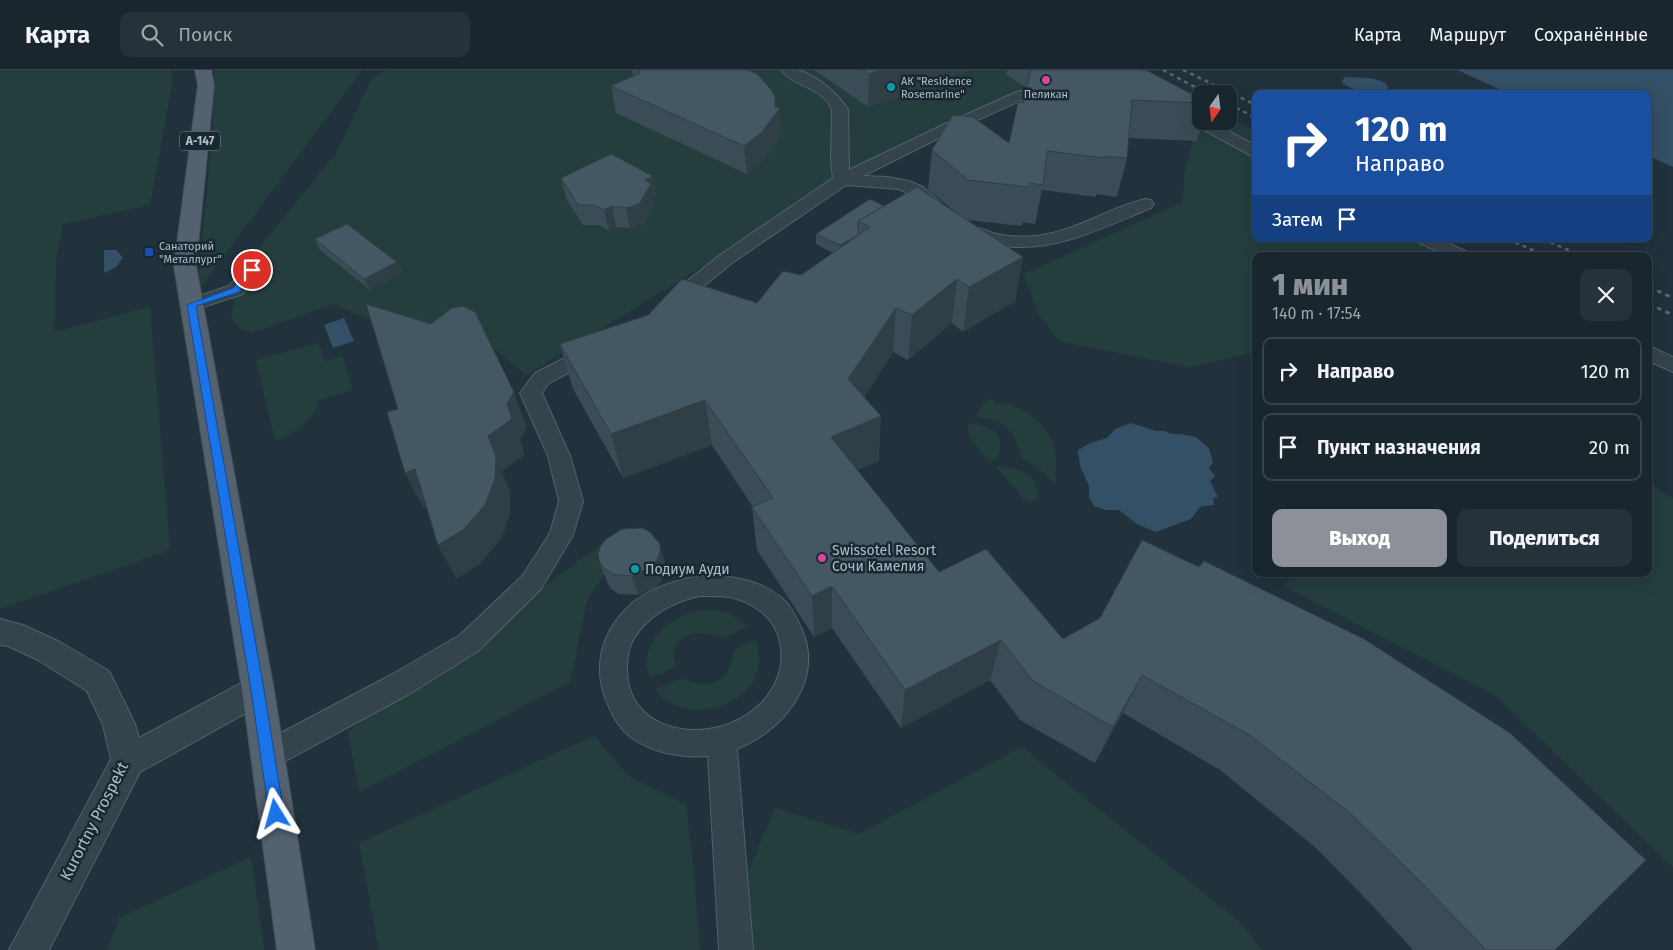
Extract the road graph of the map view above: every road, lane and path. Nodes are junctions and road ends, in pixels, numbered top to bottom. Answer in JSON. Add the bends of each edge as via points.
{"nodes":[{"id":1,"x":203,"y":70,"type":"edge"},
{"id":2,"x":788,"y":70,"type":"edge"},
{"id":3,"x":1024,"y":94,"type":"edge"},
{"id":4,"x":1158,"y":100,"type":"edge"},
{"id":5,"x":1252,"y":150,"type":"edge"},
{"id":6,"x":842,"y":180,"type":"junction"},
{"id":7,"x":1145,"y":204,"type":"dead end"},
{"id":8,"x":935,"y":208,"type":"junction"},
{"id":9,"x":917,"y":220,"type":"edge"},
{"id":10,"x":1432,"y":242,"type":"edge"},
{"id":11,"x":1453,"y":252,"type":"edge"},
{"id":12,"x":252,"y":270,"type":"dead end"},
{"id":13,"x":191,"y":305,"type":"junction"},
{"id":14,"x":656,"y":314,"type":"edge"},
{"id":15,"x":609,"y":343,"type":"edge"},
{"id":16,"x":1652,"y":354,"type":"edge"},
{"id":17,"x":1673,"y":365,"type":"edge"},
{"id":18,"x":0,"y":632,"type":"edge"},
{"id":19,"x":258,"y":690,"type":"junction"},
{"id":20,"x":722,"y":742,"type":"junction"},
{"id":21,"x":268,"y":755,"type":"junction"},
{"id":22,"x":128,"y":761,"type":"junction"},
{"id":23,"x":28,"y":950,"type":"edge"},
{"id":24,"x":296,"y":950,"type":"edge"},
{"id":25,"x":736,"y":950,"type":"edge"}],
"edges":[{"from":1,"to":13,"type":"main road","number":"А-147","via":[[206,85],[185,266]]},
{"from":2,"to":6,"type":"lane","via":[[838,103]]},
{"from":3,"to":6,"type":"lane"},
{"from":4,"to":5,"type":"lane"},
{"from":6,"to":8,"type":"lane","via":[[903,185],[918,192]]},
{"from":6,"to":14,"type":"lane","via":[[726,259]]},
{"from":7,"to":8,"type":"lane","via":[[1050,240],[1031,243],[986,238],[959,226]]},
{"from":8,"to":9,"type":"lane"},
{"from":10,"to":11,"type":"lane"},
{"from":12,"to":13,"type":"lane","via":[[236,290]]},
{"from":13,"to":19,"type":"main road","number":"А-147"},
{"from":15,"to":21,"type":"lane","via":[[542,378],[531,393],[559,456],[571,501],[561,535],[532,582],[469,643],[401,684]]},
{"from":16,"to":17,"type":"lane"},
{"from":18,"to":22,"type":"street","name":"Kurortny Prospekt","via":[[49,651],[98,681],[119,724]]},
{"from":19,"to":21,"type":"main road","number":"А-147"},
{"from":19,"to":22,"type":"street"},
{"from":20,"to":20,"type":"lane","via":[[752,729],[776,708],[791,683],[796,656],[790,631],[776,609],[755,594],[728,586],[699,586],[672,592],[647,607],[627,626],[615,650],[611,677],[621,707],[645,732],[690,744]]},
{"from":20,"to":25,"type":"lane"},
{"from":21,"to":24,"type":"main road","number":"А-147"},
{"from":22,"to":23,"type":"street","name":"Kurortny Prospekt"}]}
